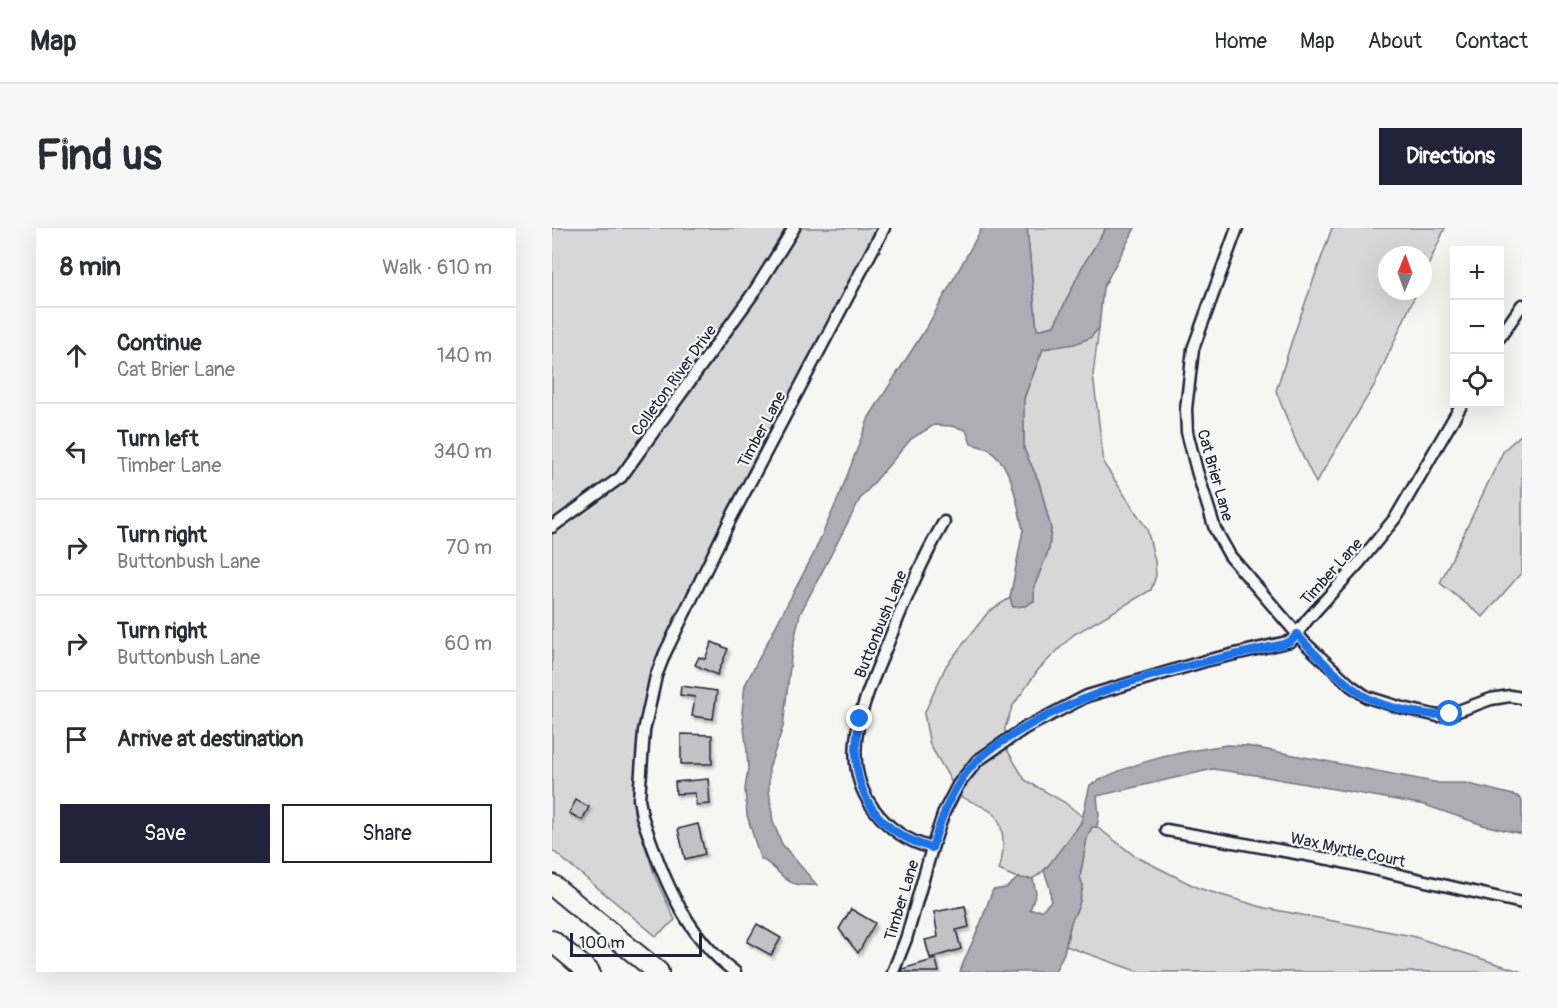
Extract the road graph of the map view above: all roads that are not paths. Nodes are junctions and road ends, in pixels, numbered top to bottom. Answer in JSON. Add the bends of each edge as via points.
{"nodes":[{"id":1,"x":794,"y":228,"type":"edge"},
{"id":2,"x":884,"y":228,"type":"edge"},
{"id":3,"x":1237,"y":228,"type":"edge"},
{"id":4,"x":1522,"y":305,"type":"edge"},
{"id":5,"x":1504,"y":331,"type":"edge"},
{"id":6,"x":1460,"y":408,"type":"edge"},
{"id":7,"x":944,"y":522,"type":"dead end"},
{"id":8,"x":552,"y":526,"type":"edge"},
{"id":9,"x":1297,"y":634,"type":"junction"},
{"id":10,"x":1522,"y":698,"type":"edge"},
{"id":11,"x":1166,"y":830,"type":"dead end"},
{"id":12,"x":932,"y":848,"type":"junction"},
{"id":13,"x":552,"y":885,"type":"edge"},
{"id":14,"x":1522,"y":903,"type":"edge"},
{"id":15,"x":552,"y":941,"type":"edge"},
{"id":16,"x":589,"y":972,"type":"edge"},
{"id":17,"x":658,"y":972,"type":"edge"},
{"id":18,"x":735,"y":972,"type":"edge"},
{"id":19,"x":894,"y":972,"type":"edge"}],
"edges":[{"from":1,"to":8,"type":"street","name":"Colleton River Drive","via":[[754,292],[621,477]]},
{"from":2,"to":18,"type":"street","name":"Timber Lane","via":[[700,579],[665,653],[644,731],[639,789],[642,816],[665,878],[700,938]]},
{"from":3,"to":9,"type":"street","name":"Cat Brier Lane","via":[[1193,349],[1187,432],[1221,540],[1242,573]]},
{"from":4,"to":5,"type":"street"},
{"from":6,"to":9,"type":"street","name":"Timber Lane","via":[[1396,518]]},
{"from":7,"to":12,"type":"street","name":"Buttonbush Lane","via":[[918,570],[874,676],[855,749],[860,784],[878,815],[903,837]]},
{"from":9,"to":10,"type":"street","name":"Cat Brier Lane","via":[[1361,694],[1399,707],[1438,716],[1491,699]]},
{"from":9,"to":12,"type":"street","name":"Timber Lane","via":[[1284,644],[1205,661],[1108,689],[1025,728],[982,756],[966,773],[944,812]]},
{"from":11,"to":14,"type":"street","name":"Wax Myrtle Court","via":[[1329,859]]},
{"from":12,"to":19,"type":"street","name":"Timber Lane"},
{"from":13,"to":17,"type":"highway"},
{"from":15,"to":16,"type":"highway"}]}
